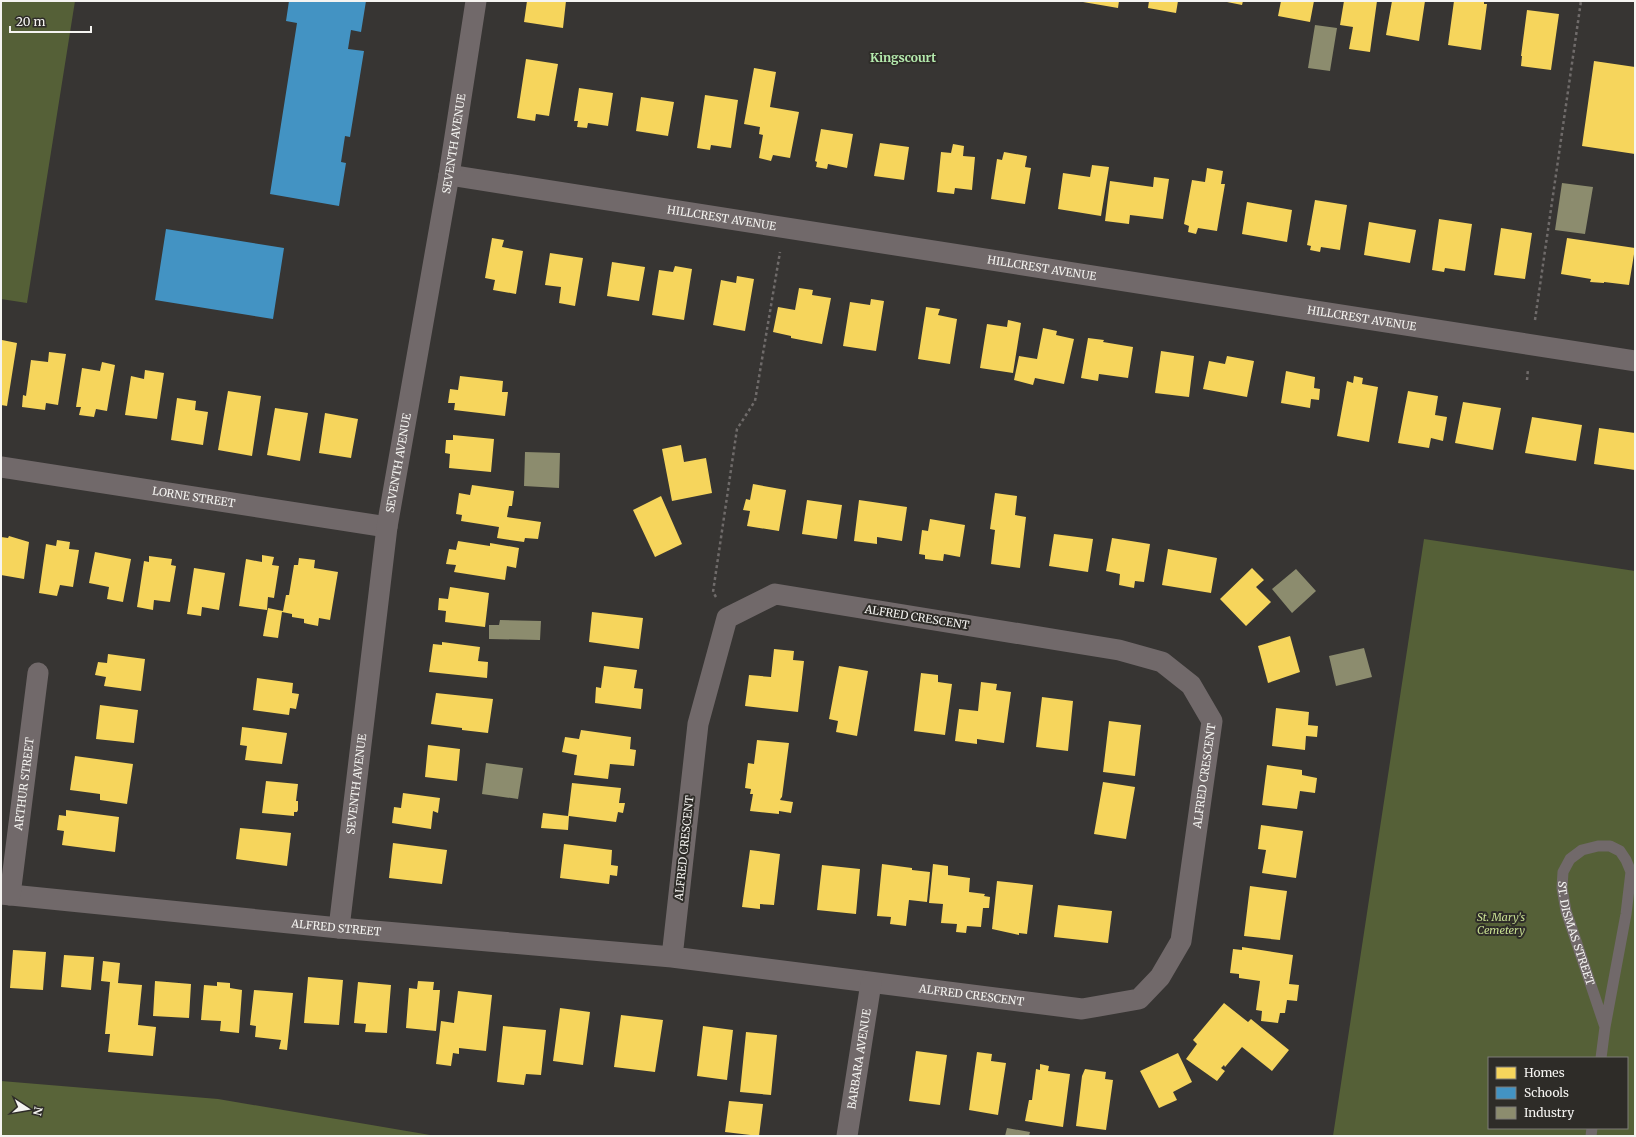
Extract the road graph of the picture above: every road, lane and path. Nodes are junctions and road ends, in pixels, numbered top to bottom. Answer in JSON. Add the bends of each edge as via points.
{"nodes":[{"id":1,"x":476,"y":1,"type":"edge"},
{"id":2,"x":1581,"y":1,"type":"edge"},
{"id":3,"x":449,"y":175,"type":"junction"},
{"id":4,"x":784,"y":228,"type":"junction"},
{"id":5,"x":1532,"y":345,"type":"junction"},
{"id":6,"x":1635,"y":361,"type":"edge"},
{"id":7,"x":1527,"y":380,"type":"dead end"},
{"id":8,"x":1,"y":467,"type":"edge"},
{"id":9,"x":387,"y":527,"type":"junction"},
{"id":10,"x":727,"y":618,"type":"junction"},
{"id":11,"x":38,"y":673,"type":"dead end"},
{"id":12,"x":5,"y":894,"type":"edge"},
{"id":13,"x":339,"y":928,"type":"junction"},
{"id":14,"x":672,"y":957,"type":"junction"},
{"id":15,"x":871,"y":983,"type":"junction"},
{"id":16,"x":1605,"y":1027,"type":"junction"},
{"id":17,"x":1601,"y":1057,"type":"edge"},
{"id":18,"x":847,"y":1136,"type":"edge"}],
"edges":[{"from":1,"to":3,"type":"street","name":"SEVENTH AVENUE"},
{"from":2,"to":5,"type":"path"},
{"from":3,"to":4,"type":"street","name":"HILLCREST AVENUE"},
{"from":3,"to":9,"type":"street","name":"SEVENTH AVENUE"},
{"from":4,"to":5,"type":"street","name":"HILLCREST AVENUE"},
{"from":4,"to":10,"type":"path","via":[[755,401],[737,429],[714,592]]},
{"from":5,"to":6,"type":"street","name":"HILLCREST AVENUE"},
{"from":5,"to":7,"type":"path"},
{"from":8,"to":9,"type":"street","name":"LORNE STREET"},
{"from":9,"to":13,"type":"street","name":"SEVENTH AVENUE"},
{"from":10,"to":14,"type":"street","name":"ALFRED CRESCENT","via":[[698,724]]},
{"from":10,"to":15,"type":"street","name":"ALFRED CRESCENT","via":[[775,594],[1119,650],[1162,662],[1191,685],[1212,721],[1181,941],[1160,977],[1139,999],[1082,1009]]},
{"from":11,"to":12,"type":"street","name":"ARTHUR STREET"},
{"from":12,"to":13,"type":"street","name":"ALFRED STREET"},
{"from":13,"to":14,"type":"street","name":"ALFRED STREET"},
{"from":14,"to":15,"type":"street","name":"ALFRED CRESCENT"},
{"from":15,"to":18,"type":"street","name":"BARBARA AVENUE"},
{"from":16,"to":16,"type":"lane","name":"ST. DISMAS STREET","via":[[1626,914],[1631,872],[1620,851],[1610,846],[1598,846],[1582,850],[1570,859],[1563,872],[1562,888],[1566,911]]},
{"from":16,"to":17,"type":"lane","name":"ST. DISMAS STREET"}]}
